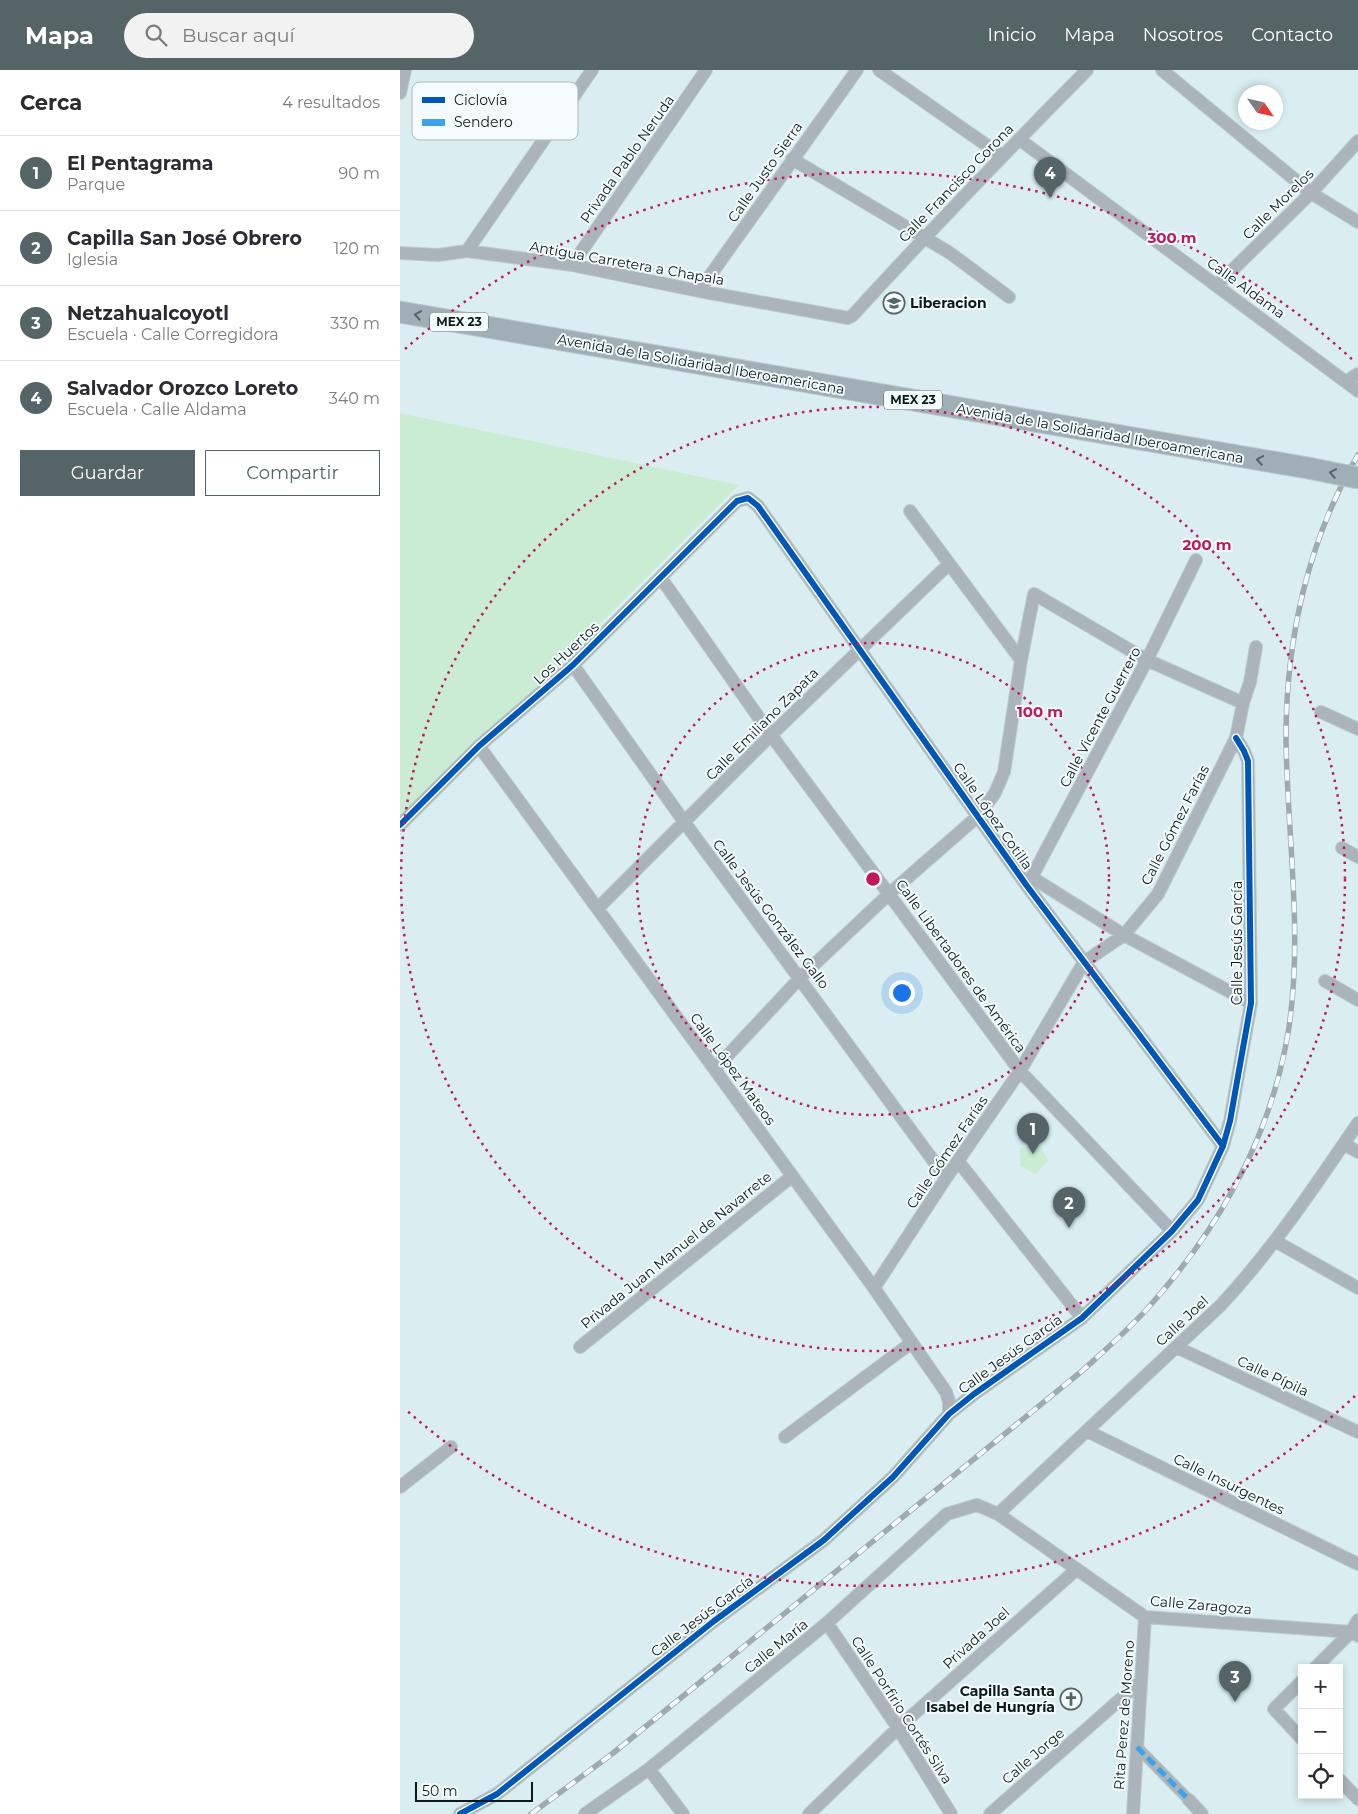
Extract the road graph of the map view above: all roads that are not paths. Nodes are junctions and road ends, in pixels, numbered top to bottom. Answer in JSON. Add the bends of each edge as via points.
{"nodes":[{"id":1,"x":404,"y":70,"type":"edge"},
{"id":2,"x":592,"y":70,"type":"edge"},
{"id":3,"x":706,"y":70,"type":"edge"},
{"id":4,"x":857,"y":70,"type":"edge"},
{"id":5,"x":879,"y":70,"type":"edge"},
{"id":6,"x":1087,"y":70,"type":"edge"},
{"id":7,"x":1162,"y":70,"type":"edge"},
{"id":8,"x":578,"y":90,"type":"edge"},
{"id":9,"x":400,"y":93,"type":"edge"},
{"id":10,"x":1018,"y":139,"type":"junction"},
{"id":11,"x":544,"y":140,"type":"edge"},
{"id":12,"x":1358,"y":141,"type":"edge"},
{"id":13,"x":1002,"y":156,"type":"junction"},
{"id":14,"x":792,"y":159,"type":"junction"},
{"id":15,"x":1311,"y":193,"type":"junction"},
{"id":16,"x":1358,"y":222,"type":"edge"},
{"id":17,"x":924,"y":238,"type":"junction"},
{"id":18,"x":467,"y":251,"type":"junction"},
{"id":19,"x":400,"y":253,"type":"edge"},
{"id":20,"x":572,"y":265,"type":"junction"},
{"id":21,"x":1218,"y":286,"type":"junction"},
{"id":22,"x":699,"y":292,"type":"junction"},
{"id":23,"x":1009,"y":297,"type":"dead end"},
{"id":24,"x":400,"y":312,"type":"edge"},
{"id":25,"x":848,"y":318,"type":"joint"},
{"id":26,"x":1358,"y":374,"type":"edge"},
{"id":27,"x":1347,"y":381,"type":"junction"},
{"id":28,"x":1358,"y":391,"type":"edge"},
{"id":29,"x":1358,"y":478,"type":"edge"},
{"id":30,"x":748,"y":498,"type":"joint"},
{"id":31,"x":910,"y":511,"type":"dead end"},
{"id":32,"x":1196,"y":560,"type":"dead end"},
{"id":33,"x":949,"y":564,"type":"junction"},
{"id":34,"x":661,"y":578,"type":"junction"},
{"id":35,"x":1256,"y":647,"type":"dead end"},
{"id":36,"x":860,"y":650,"type":"junction"},
{"id":37,"x":1021,"y":660,"type":"junction"},
{"id":38,"x":1147,"y":660,"type":"junction"},
{"id":39,"x":573,"y":665,"type":"junction"},
{"id":40,"x":1243,"y":703,"type":"junction"},
{"id":41,"x":1322,"y":712,"type":"dead end"},
{"id":42,"x":1358,"y":729,"type":"edge"},
{"id":43,"x":772,"y":735,"type":"junction"},
{"id":44,"x":1236,"y":738,"type":"junction"},
{"id":45,"x":480,"y":746,"type":"junction"},
{"id":46,"x":977,"y":817,"type":"junction"},
{"id":47,"x":685,"y":822,"type":"junction"},
{"id":48,"x":400,"y":825,"type":"edge"},
{"id":49,"x":1342,"y":848,"type":"dead end"},
{"id":50,"x":1358,"y":857,"type":"edge"},
{"id":51,"x":1029,"y":881,"type":"junction"},
{"id":52,"x":890,"y":893,"type":"junction"},
{"id":53,"x":598,"y":908,"type":"junction"},
{"id":54,"x":1124,"y":935,"type":"junction"},
{"id":55,"x":1084,"y":962,"type":"junction"},
{"id":56,"x":800,"y":978,"type":"junction"},
{"id":57,"x":1325,"y":981,"type":"dead end"},
{"id":58,"x":1358,"y":1000,"type":"edge"},
{"id":59,"x":1251,"y":1003,"type":"junction"},
{"id":60,"x":715,"y":1069,"type":"junction"},
{"id":61,"x":1020,"y":1071,"type":"junction"},
{"id":62,"x":1358,"y":1123,"type":"edge"},
{"id":63,"x":1344,"y":1144,"type":"junction"},
{"id":64,"x":1223,"y":1146,"type":"junction"},
{"id":65,"x":1358,"y":1152,"type":"edge"},
{"id":66,"x":958,"y":1161,"type":"junction"},
{"id":67,"x":791,"y":1177,"type":"junction"},
{"id":68,"x":946,"y":1178,"type":"junction"},
{"id":69,"x":1172,"y":1231,"type":"junction"},
{"id":70,"x":1275,"y":1242,"type":"junction"},
{"id":71,"x":874,"y":1288,"type":"junction"},
{"id":72,"x":1358,"y":1288,"type":"edge"},
{"id":73,"x":1082,"y":1318,"type":"junction"},
{"id":74,"x":911,"y":1342,"type":"junction"},
{"id":75,"x":580,"y":1347,"type":"dead end"},
{"id":76,"x":1176,"y":1347,"type":"junction"},
{"id":77,"x":949,"y":1414,"type":"junction"},
{"id":78,"x":1087,"y":1431,"type":"junction"},
{"id":79,"x":1358,"y":1432,"type":"edge"},
{"id":80,"x":785,"y":1438,"type":"dead end"},
{"id":81,"x":451,"y":1447,"type":"dead end"},
{"id":82,"x":400,"y":1487,"type":"edge"},
{"id":83,"x":984,"y":1507,"type":"joint"},
{"id":84,"x":998,"y":1514,"type":"junction"},
{"id":85,"x":1358,"y":1564,"type":"edge"},
{"id":86,"x":1077,"y":1569,"type":"junction"},
{"id":87,"x":1145,"y":1617,"type":"junction"},
{"id":88,"x":1358,"y":1620,"type":"edge"},
{"id":89,"x":827,"y":1623,"type":"junction"},
{"id":90,"x":1355,"y":1634,"type":"edge"},
{"id":91,"x":1320,"y":1664,"type":"edge"},
{"id":92,"x":1141,"y":1681,"type":"junction"},
{"id":93,"x":1298,"y":1685,"type":"edge"},
{"id":94,"x":898,"y":1728,"type":"junction"},
{"id":95,"x":1298,"y":1735,"type":"edge"},
{"id":96,"x":1137,"y":1747,"type":"junction"},
{"id":97,"x":649,"y":1769,"type":"junction"},
{"id":98,"x":1343,"y":1783,"type":"edge"},
{"id":99,"x":1358,"y":1799,"type":"edge"},
{"id":100,"x":1189,"y":1800,"type":"joint"},
{"id":101,"x":460,"y":1814,"type":"edge"},
{"id":102,"x":585,"y":1814,"type":"edge"},
{"id":103,"x":683,"y":1814,"type":"edge"},
{"id":104,"x":809,"y":1814,"type":"edge"},
{"id":105,"x":951,"y":1814,"type":"edge"},
{"id":106,"x":990,"y":1814,"type":"edge"},
{"id":107,"x":1133,"y":1814,"type":"edge"},
{"id":108,"x":1202,"y":1814,"type":"edge"}],
"edges":[{"from":1,"to":9,"type":"street"},
{"from":2,"to":8,"type":"street"},
{"from":3,"to":20,"type":"street","name":"Privada Pablo Neruda"},
{"from":4,"to":14,"type":"street","name":"Calle Justo Sierra"},
{"from":5,"to":13,"type":"street"},
{"from":6,"to":10,"type":"street","name":"Calle Francisco Corona"},
{"from":7,"to":15,"type":"street"},
{"from":10,"to":13,"type":"street","name":"Calle Francisco Corona"},
{"from":10,"to":21,"type":"street","name":"Calle Aldama"},
{"from":11,"to":18,"type":"street"},
{"from":12,"to":15,"type":"street","name":"Calle Morelos"},
{"from":13,"to":17,"type":"street","name":"Calle Francisco Corona"},
{"from":14,"to":17,"type":"street"},
{"from":14,"to":22,"type":"street","name":"Calle Justo Sierra"},
{"from":15,"to":16,"type":"street"},
{"from":15,"to":21,"type":"street","name":"Calle Morelos"},
{"from":17,"to":23,"type":"street","via":[[950,253]]},
{"from":17,"to":25,"type":"street","name":"Calle Francisco Corona"},
{"from":18,"to":19,"type":"street","name":"Antigua Carretera a Chapala","via":[[438,256]]},
{"from":18,"to":20,"type":"street","name":"Antigua Carretera a Chapala"},
{"from":20,"to":22,"type":"street","name":"Antigua Carretera a Chapala"},
{"from":21,"to":27,"type":"street","name":"Calle Aldama"},
{"from":22,"to":25,"type":"street","name":"Antigua Carretera a Chapala"},
{"from":29,"to":24,"type":"highway","name":"Avenida de la Solidaridad Iberoamericana","number":"MEX 23","one_way":true,"bridge":true},
{"from":26,"to":27,"type":"street"},
{"from":27,"to":28,"type":"street","name":"Calle Aldama"},
{"from":30,"to":34,"type":"street","name":"Los Huertos","via":[[737,501]]},
{"from":30,"to":36,"type":"street","name":"Calle López Cotilla","via":[[758,506]]},
{"from":31,"to":33,"type":"street"},
{"from":32,"to":38,"type":"street","name":"Calle Vicente Guerrero"},
{"from":33,"to":36,"type":"street","name":"Calle Emiliano Zapata"},
{"from":33,"to":37,"type":"street"},
{"from":34,"to":39,"type":"street","name":"Los Huertos"},
{"from":34,"to":43,"type":"street","name":"Calle Libertadores de América"},
{"from":35,"to":40,"type":"street","name":"Calle Gómez Farías"},
{"from":36,"to":43,"type":"street","name":"Calle Emiliano Zapata"},
{"from":36,"to":46,"type":"street","name":"Calle López Cotilla"},
{"from":37,"to":38,"type":"street","via":[[1034,594]]},
{"from":37,"to":46,"type":"street","via":[[1004,772],[995,793]]},
{"from":38,"to":40,"type":"street"},
{"from":38,"to":51,"type":"street","name":"Calle Vicente Guerrero"},
{"from":39,"to":45,"type":"street","name":"Los Huertos"},
{"from":39,"to":47,"type":"street","name":"Calle Jesús González Gallo"},
{"from":40,"to":44,"type":"street","name":"Calle Gómez Farías"},
{"from":41,"to":42,"type":"street"},
{"from":43,"to":47,"type":"street","name":"Calle Emiliano Zapata"},
{"from":43,"to":52,"type":"street","name":"Calle Libertadores de América"},
{"from":44,"to":54,"type":"street","name":"Calle Gómez Farías","via":[[1158,894]]},
{"from":44,"to":59,"type":"street","name":"Calle Jesús García","via":[[1248,761]]},
{"from":45,"to":48,"type":"street","name":"Los Huertos"},
{"from":45,"to":53,"type":"street","name":"Calle López Mateos"},
{"from":46,"to":51,"type":"street","name":"Calle López Cotilla"},
{"from":46,"to":52,"type":"street"},
{"from":47,"to":53,"type":"street","name":"Calle Emiliano Zapata"},
{"from":47,"to":56,"type":"street","name":"Calle Jesús González Gallo"},
{"from":49,"to":50,"type":"street"},
{"from":51,"to":54,"type":"street"},
{"from":51,"to":55,"type":"street","name":"Calle López Cotilla"},
{"from":52,"to":56,"type":"street"},
{"from":52,"to":61,"type":"street","name":"Calle Libertadores de América"},
{"from":53,"to":60,"type":"street","name":"Calle López Mateos"},
{"from":54,"to":55,"type":"street","name":"Calle Gómez Farías"},
{"from":54,"to":59,"type":"street"},
{"from":55,"to":61,"type":"street","name":"Calle Gómez Farías"},
{"from":55,"to":64,"type":"street","name":"Calle López Cotilla"},
{"from":56,"to":60,"type":"street"},
{"from":56,"to":68,"type":"street","name":"Calle Jesús González Gallo"},
{"from":57,"to":58,"type":"street"},
{"from":59,"to":64,"type":"street","name":"Calle Jesús García"},
{"from":60,"to":67,"type":"street","name":"Calle López Mateos"},
{"from":61,"to":66,"type":"street","name":"Calle Gómez Farías"},
{"from":61,"to":69,"type":"street","name":"Calle Libertadores de América"},
{"from":62,"to":63,"type":"street","name":"Calle Joel"},
{"from":63,"to":65,"type":"street"},
{"from":63,"to":70,"type":"street","name":"Calle Joel"},
{"from":64,"to":69,"type":"street","name":"Calle Jesús García","via":[[1198,1200]]},
{"from":66,"to":68,"type":"street","name":"Calle Gómez Farías"},
{"from":66,"to":73,"type":"street"},
{"from":67,"to":71,"type":"street","name":"Calle López Mateos"},
{"from":67,"to":75,"type":"street","name":"Privada Juan Manuel de Navarrete"},
{"from":68,"to":71,"type":"street","name":"Calle Gómez Farías"},
{"from":69,"to":73,"type":"street","name":"Calle Jesús García"},
{"from":70,"to":72,"type":"street"},
{"from":70,"to":76,"type":"street","name":"Calle Joel","via":[[1221,1305]]},
{"from":71,"to":74,"type":"street","name":"Calle López Mateos"},
{"from":73,"to":77,"type":"street","name":"Calle Jesús García"},
{"from":74,"to":77,"type":"street","name":"Calle López Mateos","via":[[946,1392]]},
{"from":74,"to":80,"type":"street"},
{"from":76,"to":78,"type":"street","name":"Calle Joel"},
{"from":76,"to":79,"type":"street","name":"Calle Pípila"},
{"from":77,"to":101,"type":"street","name":"Calle Jesús García","via":[[893,1477],[824,1540],[714,1621],[497,1794]]},
{"from":78,"to":84,"type":"street","name":"Calle Joel"},
{"from":78,"to":85,"type":"street","name":"Calle Insurgentes"},
{"from":81,"to":82,"type":"street"},
{"from":83,"to":84,"type":"street","name":"Calle Zaragoza"},
{"from":83,"to":89,"type":"street","name":"Calle María","via":[[976,1505],[947,1514]]},
{"from":84,"to":86,"type":"street","name":"Calle Zaragoza"},
{"from":86,"to":87,"type":"street","name":"Calle Zaragoza"},
{"from":86,"to":94,"type":"street","name":"Privada Joel"},
{"from":87,"to":90,"type":"street","name":"Calle Zaragoza"},
{"from":87,"to":92,"type":"street","name":"Rita Perez de Moreno"},
{"from":88,"to":90,"type":"street"},
{"from":89,"to":94,"type":"street","name":"Calle Porfirio Cortés Silva"},
{"from":89,"to":97,"type":"street","name":"Calle María"},
{"from":90,"to":91,"type":"street"},
{"from":92,"to":96,"type":"street","name":"Rita Perez de Moreno"},
{"from":92,"to":106,"type":"street","name":"Calle Jorge"},
{"from":93,"to":95,"type":"street","via":[[1274,1709]]},
{"from":94,"to":104,"type":"street","name":"Privada Joel"},
{"from":94,"to":105,"type":"street","name":"Calle Porfirio Cortés Silva"},
{"from":96,"to":100,"type":"street"},
{"from":96,"to":107,"type":"street","name":"Rita Perez de Moreno"},
{"from":97,"to":102,"type":"street","name":"Calle María"},
{"from":97,"to":103,"type":"street"},
{"from":98,"to":99,"type":"street"},
{"from":100,"to":108,"type":"street"}]}
